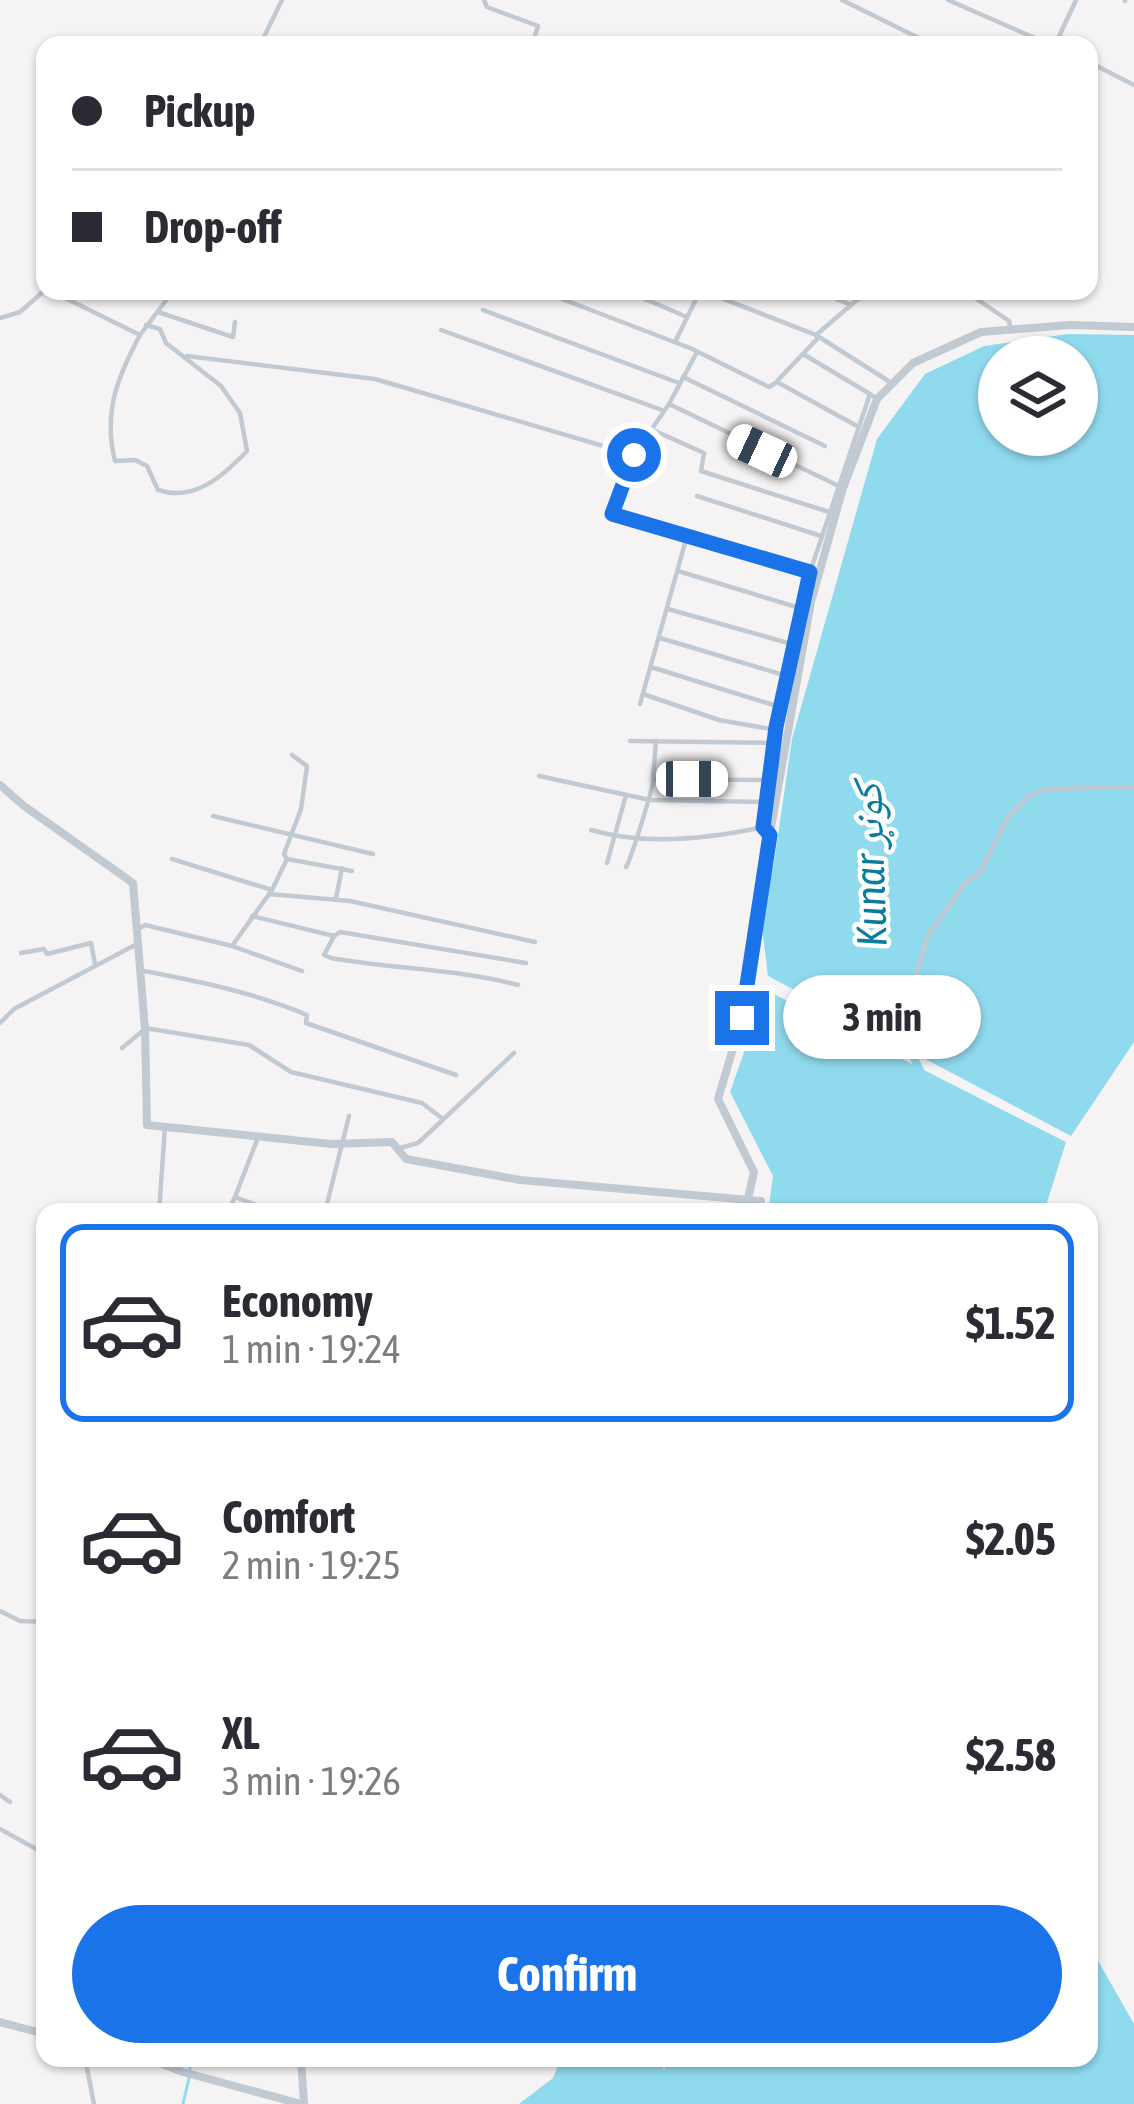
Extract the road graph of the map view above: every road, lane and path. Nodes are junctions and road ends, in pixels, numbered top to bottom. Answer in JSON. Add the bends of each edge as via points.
{"nodes":[{"id":1,"x":283,"y":0,"type":"edge"},
{"id":2,"x":484,"y":0,"type":"edge"},
{"id":3,"x":842,"y":0,"type":"edge"},
{"id":4,"x":948,"y":0,"type":"edge"},
{"id":5,"x":1076,"y":0,"type":"edge"},
{"id":6,"x":265,"y":36,"type":"edge"},
{"id":7,"x":535,"y":36,"type":"edge"},
{"id":8,"x":915,"y":36,"type":"edge"},
{"id":9,"x":1022,"y":36,"type":"edge"},
{"id":10,"x":1058,"y":36,"type":"edge"},
{"id":11,"x":1098,"y":67,"type":"edge"},
{"id":12,"x":1134,"y":85,"type":"edge"},
{"id":13,"x":36,"y":299,"type":"edge"},
{"id":14,"x":68,"y":300,"type":"edge"},
{"id":15,"x":167,"y":300,"type":"edge"},
{"id":16,"x":564,"y":300,"type":"edge"},
{"id":17,"x":647,"y":300,"type":"edge"},
{"id":18,"x":697,"y":300,"type":"edge"},
{"id":19,"x":725,"y":300,"type":"edge"},
{"id":20,"x":839,"y":300,"type":"edge"},
{"id":21,"x":860,"y":300,"type":"edge"},
{"id":22,"x":978,"y":300,"type":"edge"},
{"id":23,"x":851,"y":305,"type":"junction"},
{"id":24,"x":483,"y":310,"type":"dead end"},
{"id":25,"x":158,"y":312,"type":"junction"},
{"id":26,"x":687,"y":317,"type":"junction"},
{"id":27,"x":0,"y":318,"type":"edge"},
{"id":28,"x":235,"y":322,"type":"dead end"},
{"id":29,"x":146,"y":326,"type":"junction"},
{"id":30,"x":1134,"y":327,"type":"edge"},
{"id":31,"x":441,"y":330,"type":"dead end"},
{"id":32,"x":1011,"y":330,"type":"junction"},
{"id":33,"x":140,"y":335,"type":"junction"},
{"id":34,"x":818,"y":336,"type":"junction"},
{"id":35,"x":674,"y":342,"type":"junction"},
{"id":36,"x":697,"y":352,"type":"junction"},
{"id":37,"x":803,"y":354,"type":"junction"},
{"id":38,"x":188,"y":356,"type":"junction"},
{"id":39,"x":681,"y":380,"type":"junction"},
{"id":40,"x":777,"y":382,"type":"junction"},
{"id":41,"x":890,"y":382,"type":"junction"},
{"id":42,"x":874,"y":396,"type":"junction"},
{"id":43,"x":762,"y":398,"type":"dead end"},
{"id":44,"x":669,"y":404,"type":"junction"},
{"id":45,"x":664,"y":411,"type":"junction"},
{"id":46,"x":857,"y":426,"type":"junction"},
{"id":47,"x":653,"y":430,"type":"junction"},
{"id":48,"x":825,"y":446,"type":"dead end"},
{"id":49,"x":634,"y":455,"type":"junction"},
{"id":50,"x":840,"y":487,"type":"junction"},
{"id":51,"x":698,"y":496,"type":"dead end"},
{"id":52,"x":829,"y":512,"type":"junction"},
{"id":53,"x":687,"y":536,"type":"junction"},
{"id":54,"x":821,"y":536,"type":"junction"},
{"id":55,"x":677,"y":571,"type":"junction"},
{"id":56,"x":814,"y":573,"type":"junction"},
{"id":57,"x":668,"y":609,"type":"junction"},
{"id":58,"x":803,"y":609,"type":"junction"},
{"id":59,"x":660,"y":638,"type":"junction"},
{"id":60,"x":796,"y":646,"type":"junction"},
{"id":61,"x":652,"y":667,"type":"junction"},
{"id":62,"x":792,"y":677,"type":"junction"},
{"id":63,"x":643,"y":694,"type":"junction"},
{"id":64,"x":640,"y":704,"type":"dead end"},
{"id":65,"x":780,"y":707,"type":"junction"},
{"id":66,"x":776,"y":730,"type":"junction"},
{"id":67,"x":630,"y":741,"type":"dead end"},
{"id":68,"x":656,"y":741,"type":"junction"},
{"id":69,"x":774,"y":743,"type":"junction"},
{"id":70,"x":292,"y":755,"type":"dead end"},
{"id":71,"x":539,"y":776,"type":"dead end"},
{"id":72,"x":653,"y":779,"type":"junction"},
{"id":73,"x":768,"y":780,"type":"junction"},
{"id":74,"x":0,"y":785,"type":"edge"},
{"id":75,"x":1134,"y":787,"type":"edge"},
{"id":76,"x":626,"y":795,"type":"junction"},
{"id":77,"x":650,"y":800,"type":"junction"},
{"id":78,"x":765,"y":802,"type":"junction"},
{"id":79,"x":213,"y":816,"type":"dead end"},
{"id":80,"x":592,"y":830,"type":"dead end"},
{"id":81,"x":766,"y":831,"type":"junction"},
{"id":82,"x":290,"y":834,"type":"junction"},
{"id":83,"x":635,"y":835,"type":"junction"},
{"id":84,"x":615,"y":836,"type":"junction"},
{"id":85,"x":373,"y":854,"type":"dead end"},
{"id":86,"x":172,"y":859,"type":"dead end"},
{"id":87,"x":286,"y":859,"type":"junction"},
{"id":88,"x":607,"y":863,"type":"dead end"},
{"id":89,"x":626,"y":867,"type":"dead end"},
{"id":90,"x":343,"y":868,"type":"junction"},
{"id":91,"x":352,"y":871,"type":"dead end"},
{"id":92,"x":271,"y":892,"type":"junction"},
{"id":93,"x":335,"y":900,"type":"junction"},
{"id":94,"x":252,"y":916,"type":"junction"},
{"id":95,"x":138,"y":929,"type":"junction"},
{"id":96,"x":334,"y":936,"type":"junction"},
{"id":97,"x":535,"y":942,"type":"dead end"},
{"id":98,"x":140,"y":943,"type":"junction"},
{"id":99,"x":232,"y":946,"type":"junction"},
{"id":100,"x":21,"y":953,"type":"dead end"},
{"id":101,"x":526,"y":963,"type":"dead end"},
{"id":102,"x":95,"y":964,"type":"junction"},
{"id":103,"x":139,"y":970,"type":"junction"},
{"id":104,"x":302,"y":971,"type":"dead end"},
{"id":105,"x":915,"y":978,"type":"dead end"},
{"id":106,"x":518,"y":986,"type":"dead end"},
{"id":107,"x":0,"y":1023,"type":"edge"},
{"id":108,"x":145,"y":1029,"type":"junction"},
{"id":109,"x":122,"y":1048,"type":"dead end"},
{"id":110,"x":514,"y":1053,"type":"dead end"},
{"id":111,"x":456,"y":1075,"type":"dead end"},
{"id":112,"x":349,"y":1116,"type":"dead end"},
{"id":113,"x":443,"y":1119,"type":"junction"},
{"id":114,"x":165,"y":1127,"type":"junction"},
{"id":115,"x":257,"y":1138,"type":"junction"},
{"id":116,"x":344,"y":1144,"type":"junction"},
{"id":117,"x":397,"y":1149,"type":"junction"},
{"id":118,"x":235,"y":1197,"type":"junction"},
{"id":119,"x":748,"y":1200,"type":"junction"},
{"id":120,"x":761,"y":1201,"type":"dead end"},
{"id":121,"x":160,"y":1203,"type":"edge"},
{"id":122,"x":232,"y":1203,"type":"edge"},
{"id":123,"x":251,"y":1203,"type":"edge"},
{"id":124,"x":328,"y":1203,"type":"edge"},
{"id":125,"x":748,"y":1203,"type":"edge"},
{"id":126,"x":0,"y":1611,"type":"edge"},
{"id":127,"x":36,"y":1622,"type":"edge"},
{"id":128,"x":0,"y":1796,"type":"edge"},
{"id":129,"x":10,"y":1802,"type":"dead end"},
{"id":130,"x":0,"y":1829,"type":"edge"},
{"id":131,"x":36,"y":1849,"type":"edge"},
{"id":132,"x":0,"y":2023,"type":"edge"},
{"id":133,"x":36,"y":2032,"type":"edge"},
{"id":134,"x":87,"y":2067,"type":"edge"},
{"id":135,"x":170,"y":2067,"type":"edge"},
{"id":136,"x":301,"y":2067,"type":"edge"},
{"id":137,"x":94,"y":2104,"type":"edge"},
{"id":138,"x":302,"y":2104,"type":"edge"}],
"edges":[{"from":1,"to":6,"type":"street"},
{"from":2,"to":7,"type":"street","via":[[538,26]]},
{"from":3,"to":8,"type":"street"},
{"from":4,"to":9,"type":"street"},
{"from":5,"to":10,"type":"street"},
{"from":11,"to":12,"type":"street"},
{"from":13,"to":27,"type":"street"},
{"from":14,"to":33,"type":"street"},
{"from":15,"to":25,"type":"street"},
{"from":16,"to":35,"type":"street"},
{"from":17,"to":26,"type":"street"},
{"from":18,"to":26,"type":"street"},
{"from":19,"to":34,"type":"street"},
{"from":20,"to":23,"type":"street"},
{"from":21,"to":23,"type":"street"},
{"from":22,"to":32,"type":"street"},
{"from":23,"to":34,"type":"street"},
{"from":24,"to":39,"type":"street"},
{"from":25,"to":28,"type":"street","via":[[233,338]]},
{"from":25,"to":29,"type":"street"},
{"from":26,"to":35,"type":"street"},
{"from":29,"to":33,"type":"street"},
{"from":29,"to":38,"type":"street"},
{"from":30,"to":32,"type":"street"},
{"from":31,"to":45,"type":"street"},
{"from":32,"to":41,"type":"street","via":[[981,332]]},
{"from":33,"to":38,"type":"street","via":[[110,401],[109,436],[116,461],[147,466],[158,490],[170,494],[205,486],[247,451],[241,413]]},
{"from":34,"to":37,"type":"street"},
{"from":34,"to":41,"type":"street"},
{"from":35,"to":36,"type":"street"},
{"from":36,"to":39,"type":"street"},
{"from":36,"to":40,"type":"street","via":[[769,387]]},
{"from":37,"to":40,"type":"street"},
{"from":37,"to":42,"type":"street"},
{"from":38,"to":49,"type":"street","via":[[375,379]]},
{"from":39,"to":44,"type":"street"},
{"from":39,"to":48,"type":"street"},
{"from":40,"to":43,"type":"street"},
{"from":40,"to":46,"type":"street"},
{"from":41,"to":42,"type":"street"},
{"from":42,"to":46,"type":"street"},
{"from":42,"to":50,"type":"street"},
{"from":44,"to":45,"type":"street"},
{"from":44,"to":50,"type":"street"},
{"from":45,"to":47,"type":"street"},
{"from":46,"to":50,"type":"street"},
{"from":47,"to":49,"type":"street"},
{"from":47,"to":52,"type":"street","via":[[704,454],[701,471]]},
{"from":49,"to":53,"type":"street","via":[[612,514]]},
{"from":50,"to":52,"type":"street"},
{"from":50,"to":56,"type":"street"},
{"from":51,"to":54,"type":"street"},
{"from":52,"to":54,"type":"street"},
{"from":53,"to":55,"type":"street"},
{"from":53,"to":56,"type":"street"},
{"from":54,"to":56,"type":"street"},
{"from":55,"to":57,"type":"street"},
{"from":55,"to":58,"type":"street"},
{"from":56,"to":58,"type":"street"},
{"from":56,"to":62,"type":"street"},
{"from":57,"to":59,"type":"street"},
{"from":57,"to":60,"type":"street"},
{"from":58,"to":60,"type":"street"},
{"from":59,"to":61,"type":"street"},
{"from":59,"to":62,"type":"street"},
{"from":60,"to":62,"type":"street"},
{"from":61,"to":63,"type":"street"},
{"from":61,"to":65,"type":"street"},
{"from":62,"to":65,"type":"street"},
{"from":62,"to":81,"type":"street"},
{"from":63,"to":64,"type":"street"},
{"from":63,"to":66,"type":"street"},
{"from":65,"to":66,"type":"street"},
{"from":66,"to":69,"type":"street"},
{"from":67,"to":68,"type":"street"},
{"from":68,"to":69,"type":"street"},
{"from":68,"to":72,"type":"street"},
{"from":69,"to":73,"type":"street"},
{"from":70,"to":82,"type":"street","via":[[307,766]]},
{"from":71,"to":76,"type":"street"},
{"from":72,"to":73,"type":"street"},
{"from":72,"to":77,"type":"street"},
{"from":73,"to":78,"type":"street"},
{"from":74,"to":95,"type":"street","via":[[133,883]]},
{"from":75,"to":105,"type":"street","via":[[1029,796],[928,935]]},
{"from":76,"to":77,"type":"street"},
{"from":76,"to":84,"type":"street"},
{"from":77,"to":78,"type":"street"},
{"from":77,"to":83,"type":"street"},
{"from":78,"to":81,"type":"street"},
{"from":79,"to":82,"type":"street"},
{"from":80,"to":84,"type":"street"},
{"from":81,"to":83,"type":"street"},
{"from":81,"to":119,"type":"street","via":[[742,1018],[718,1099],[754,1172]]},
{"from":82,"to":85,"type":"street"},
{"from":82,"to":87,"type":"street"},
{"from":83,"to":84,"type":"street"},
{"from":83,"to":89,"type":"street"},
{"from":84,"to":88,"type":"street"},
{"from":86,"to":92,"type":"street"},
{"from":87,"to":90,"type":"street"},
{"from":87,"to":92,"type":"street"},
{"from":90,"to":91,"type":"street"},
{"from":90,"to":93,"type":"street"},
{"from":92,"to":93,"type":"street"},
{"from":92,"to":94,"type":"street"},
{"from":93,"to":97,"type":"street"},
{"from":94,"to":96,"type":"street"},
{"from":94,"to":99,"type":"street"},
{"from":95,"to":98,"type":"street"},
{"from":95,"to":99,"type":"street"},
{"from":96,"to":101,"type":"street"},
{"from":96,"to":106,"type":"street","via":[[324,955],[331,958]]},
{"from":98,"to":102,"type":"street"},
{"from":98,"to":103,"type":"street"},
{"from":99,"to":104,"type":"street"},
{"from":100,"to":102,"type":"street","via":[[91,943]]},
{"from":102,"to":107,"type":"street"},
{"from":103,"to":108,"type":"street"},
{"from":103,"to":111,"type":"street","via":[[238,991]]},
{"from":108,"to":109,"type":"street"},
{"from":108,"to":113,"type":"street","via":[[249,1045],[290,1072],[422,1103]]},
{"from":108,"to":114,"type":"street","via":[[147,1125]]},
{"from":110,"to":113,"type":"street"},
{"from":112,"to":116,"type":"street"},
{"from":113,"to":117,"type":"street","via":[[418,1143]]},
{"from":114,"to":115,"type":"street"},
{"from":114,"to":121,"type":"street"},
{"from":115,"to":116,"type":"street"},
{"from":115,"to":118,"type":"street"},
{"from":116,"to":117,"type":"street","via":[[392,1142]]},
{"from":116,"to":124,"type":"street"},
{"from":117,"to":119,"type":"street","via":[[406,1159],[520,1180]]},
{"from":118,"to":122,"type":"street"},
{"from":118,"to":123,"type":"street"},
{"from":119,"to":120,"type":"street"},
{"from":119,"to":125,"type":"street"},
{"from":126,"to":127,"type":"street"},
{"from":128,"to":129,"type":"street"},
{"from":130,"to":131,"type":"street"},
{"from":132,"to":133,"type":"street"},
{"from":134,"to":137,"type":"street"},
{"from":135,"to":138,"type":"street"},
{"from":136,"to":138,"type":"street"}]}
